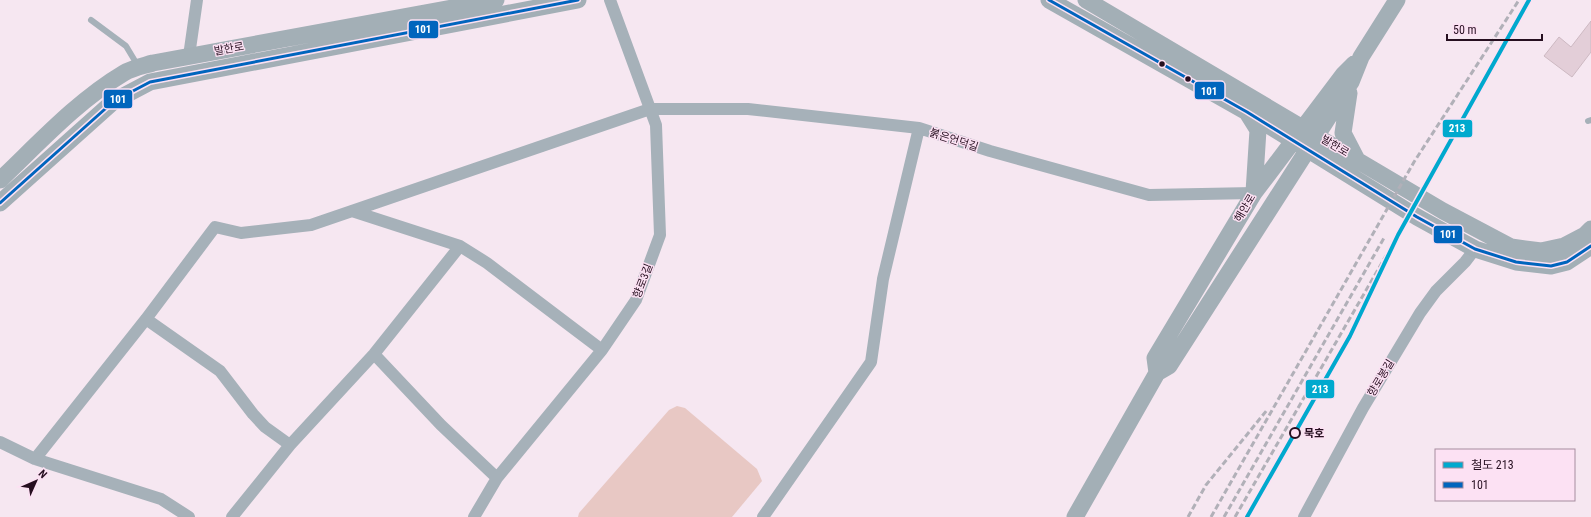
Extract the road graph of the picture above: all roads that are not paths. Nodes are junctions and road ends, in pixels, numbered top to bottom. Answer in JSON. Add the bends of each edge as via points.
{"nodes":[{"id":1,"x":197,"y":0,"type":"edge"},
{"id":2,"x":496,"y":0,"type":"edge"},
{"id":3,"x":578,"y":0,"type":"edge"},
{"id":4,"x":610,"y":0,"type":"edge"},
{"id":5,"x":1049,"y":0,"type":"edge"},
{"id":6,"x":1086,"y":0,"type":"edge"},
{"id":7,"x":1397,"y":0,"type":"edge"},
{"id":8,"x":91,"y":20,"type":"dead end"},
{"id":9,"x":189,"y":56,"type":"junction"},
{"id":10,"x":1361,"y":57,"type":"junction"},
{"id":11,"x":139,"y":67,"type":"junction"},
{"id":12,"x":186,"y":74,"type":"junction"},
{"id":13,"x":1351,"y":82,"type":"junction"},
{"id":14,"x":650,"y":109,"type":"junction"},
{"id":15,"x":1246,"y":112,"type":"junction"},
{"id":16,"x":919,"y":128,"type":"junction"},
{"id":17,"x":1306,"y":138,"type":"junction"},
{"id":18,"x":1357,"y":160,"type":"junction"},
{"id":19,"x":0,"y":180,"type":"edge"},
{"id":20,"x":1254,"y":193,"type":"junction"},
{"id":21,"x":0,"y":203,"type":"edge"},
{"id":22,"x":352,"y":211,"type":"junction"},
{"id":23,"x":1591,"y":229,"type":"edge"},
{"id":24,"x":460,"y":246,"type":"junction"},
{"id":25,"x":1591,"y":246,"type":"edge"},
{"id":26,"x":1475,"y":250,"type":"junction"},
{"id":27,"x":146,"y":319,"type":"junction"},
{"id":28,"x":602,"y":350,"type":"junction"},
{"id":29,"x":374,"y":354,"type":"junction"},
{"id":30,"x":1157,"y":373,"type":"junction"},
{"id":31,"x":0,"y":442,"type":"edge"},
{"id":32,"x":290,"y":445,"type":"junction"},
{"id":33,"x":35,"y":459,"type":"junction"},
{"id":34,"x":497,"y":478,"type":"junction"},
{"id":35,"x":189,"y":517,"type":"edge"},
{"id":36,"x":232,"y":517,"type":"edge"},
{"id":37,"x":474,"y":517,"type":"edge"},
{"id":38,"x":762,"y":517,"type":"edge"},
{"id":39,"x":1075,"y":517,"type":"edge"},
{"id":40,"x":1304,"y":517,"type":"edge"}],
"edges":[{"from":1,"to":9,"type":"street"},
{"from":2,"to":9,"type":"street","name":"발한로"},
{"from":3,"to":12,"type":"street","name":"발한로"},
{"from":4,"to":14,"type":"street","name":"향로3길"},
{"from":5,"to":15,"type":"street","name":"발한로"},
{"from":6,"to":17,"type":"street","name":"발한로"},
{"from":7,"to":10,"type":"street","name":"해안로"},
{"from":8,"to":11,"type":"lane","via":[[126,46]]},
{"from":9,"to":11,"type":"street","name":"발한로"},
{"from":9,"to":12,"type":"street"},
{"from":10,"to":13,"type":"street","name":"해안로"},
{"from":10,"to":17,"type":"street","name":"해안로","via":[[1342,75]]},
{"from":11,"to":19,"type":"street","name":"발한로","via":[[125,72],[94,94]]},
{"from":12,"to":21,"type":"street","name":"발한로","via":[[150,82],[114,101]]},
{"from":13,"to":17,"type":"street","name":"해안로"},
{"from":13,"to":18,"type":"street","via":[[1343,133]]},
{"from":14,"to":16,"type":"street","name":"붉은언덕길","via":[[748,108]]},
{"from":14,"to":22,"type":"street","name":"붉은언덕길"},
{"from":14,"to":28,"type":"street","name":"향로3길","via":[[656,125],[660,235],[636,300]]},
{"from":15,"to":17,"type":"street","name":"발한로"},
{"from":15,"to":20,"type":"street","via":[[1258,130]]},
{"from":16,"to":20,"type":"street","name":"붉은언덕길","via":[[990,151],[1149,195]]},
{"from":16,"to":38,"type":"street","via":[[883,279],[872,362]]},
{"from":17,"to":18,"type":"street","name":"발한로"},
{"from":17,"to":20,"type":"street","name":"해안로"},
{"from":17,"to":26,"type":"street","name":"발한로","via":[[1417,217]]},
{"from":17,"to":30,"type":"street","name":"해안로","via":[[1169,366]]},
{"from":18,"to":23,"type":"street","name":"발한로","via":[[1443,211],[1511,247],[1541,251],[1564,246]]},
{"from":20,"to":30,"type":"street","name":"해안로","via":[[1155,358]]},
{"from":22,"to":24,"type":"street"},
{"from":22,"to":27,"type":"street","name":"붉은언덕길","via":[[311,225],[241,233],[215,227]]},
{"from":24,"to":28,"type":"street"},
{"from":24,"to":29,"type":"street"},
{"from":25,"to":26,"type":"street","name":"발한로","via":[[1567,262],[1551,266],[1516,262]]},
{"from":26,"to":40,"type":"street","name":"향로봉길","via":[[1436,291],[1420,313],[1363,408]]},
{"from":27,"to":32,"type":"street","via":[[220,371],[257,418]]},
{"from":27,"to":33,"type":"street"},
{"from":28,"to":34,"type":"street","name":"향로3길"},
{"from":29,"to":32,"type":"street"},
{"from":29,"to":34,"type":"street","via":[[441,425]]},
{"from":30,"to":39,"type":"street","name":"해안로"},
{"from":31,"to":33,"type":"street"},
{"from":32,"to":36,"type":"street"},
{"from":33,"to":35,"type":"street","via":[[161,499]]},
{"from":34,"to":37,"type":"street","name":"향로3길"}]}
